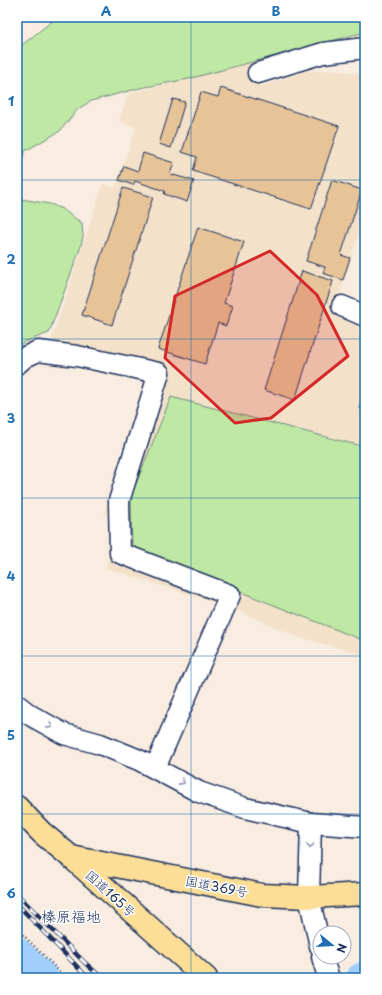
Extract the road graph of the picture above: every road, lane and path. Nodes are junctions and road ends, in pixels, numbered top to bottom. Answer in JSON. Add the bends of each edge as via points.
{"nodes":[{"id":1,"x":365,"y":48,"type":"edge"},
{"id":2,"x":258,"y":73,"type":"dead end"},
{"id":3,"x":342,"y":306,"type":"dead end"},
{"id":4,"x":365,"y":316,"type":"edge"},
{"id":5,"x":17,"y":364,"type":"edge"},
{"id":6,"x":17,"y":705,"type":"edge"},
{"id":7,"x":154,"y":768,"type":"junction"},
{"id":8,"x":17,"y":807,"type":"edge"},
{"id":9,"x":311,"y":823,"type":"junction"},
{"id":10,"x":365,"y":827,"type":"edge"},
{"id":11,"x":71,"y":857,"type":"junction"},
{"id":12,"x":365,"y":894,"type":"edge"},
{"id":13,"x":309,"y":897,"type":"junction"},
{"id":14,"x":315,"y":925,"type":"edge"},
{"id":15,"x":17,"y":929,"type":"edge"},
{"id":16,"x":324,"y":965,"type":"edge"},
{"id":17,"x":66,"y":978,"type":"edge"},
{"id":18,"x":206,"y":978,"type":"edge"},
{"id":19,"x":330,"y":978,"type":"edge"}],
"edges":[{"from":1,"to":2,"type":"street","via":[[323,53]]},
{"from":3,"to":4,"type":"street"},
{"from":5,"to":7,"type":"street","via":[[24,357],[38,351],[77,356],[159,373],[119,501],[120,553],[230,594]]},
{"from":6,"to":7,"type":"street","one_way":true,"via":[[64,734],[100,744]]},
{"from":7,"to":9,"type":"street","one_way":true,"via":[[199,792],[245,808]]},
{"from":8,"to":11,"type":"highway","name":"国道165号","via":[[42,833]]},
{"from":9,"to":10,"type":"street"},
{"from":9,"to":13,"type":"street","one_way":true},
{"from":11,"to":13,"type":"highway","name":"国道369号","via":[[262,895]]},
{"from":11,"to":18,"type":"highway","name":"国道165号"},
{"from":12,"to":13,"type":"highway","name":"国道369号"},
{"from":13,"to":14,"type":"street"},
{"from":15,"to":17,"type":"path"},
{"from":16,"to":19,"type":"street"}]}
